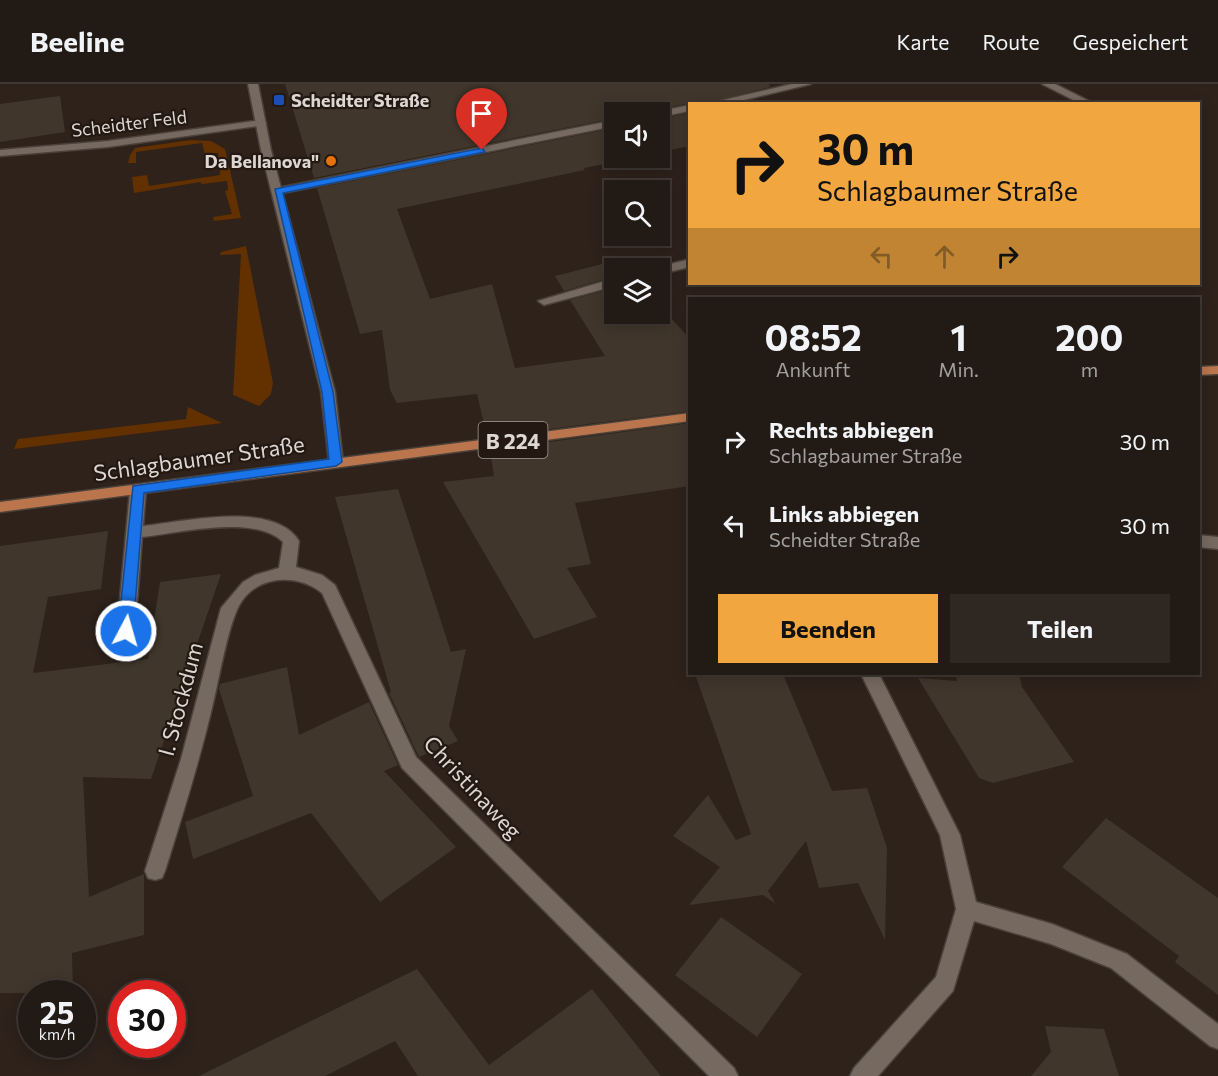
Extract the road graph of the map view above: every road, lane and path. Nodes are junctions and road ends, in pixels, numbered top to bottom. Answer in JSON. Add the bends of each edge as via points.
{"nodes":[{"id":1,"x":253,"y":84,"type":"edge"},
{"id":2,"x":806,"y":84,"type":"edge"},
{"id":3,"x":1047,"y":84,"type":"edge"},
{"id":4,"x":720,"y":102,"type":"edge"},
{"id":5,"x":1086,"y":102,"type":"edge"},
{"id":6,"x":688,"y":108,"type":"edge"},
{"id":7,"x":670,"y":112,"type":"edge"},
{"id":8,"x":261,"y":123,"type":"junction"},
{"id":9,"x":604,"y":125,"type":"edge"},
{"id":10,"x":0,"y":153,"type":"edge"},
{"id":11,"x":278,"y":191,"type":"junction"},
{"id":12,"x":688,"y":263,"type":"edge"},
{"id":13,"x":670,"y":268,"type":"edge"},
{"id":14,"x":604,"y":285,"type":"edge"},
{"id":15,"x":544,"y":301,"type":"dead end"},
{"id":16,"x":1218,"y":370,"type":"edge"},
{"id":17,"x":1200,"y":371,"type":"edge"},
{"id":18,"x":688,"y":417,"type":"edge"},
{"id":19,"x":336,"y":462,"type":"junction"},
{"id":20,"x":138,"y":489,"type":"junction"},
{"id":21,"x":0,"y":507,"type":"edge"},
{"id":22,"x":136,"y":532,"type":"junction"},
{"id":23,"x":1200,"y":541,"type":"edge"},
{"id":24,"x":1218,"y":543,"type":"edge"},
{"id":25,"x":287,"y":572,"type":"junction"},
{"id":26,"x":126,"y":631,"type":"dead end"},
{"id":27,"x":870,"y":675,"type":"edge"},
{"id":28,"x":155,"y":871,"type":"dead end"},
{"id":29,"x":967,"y":909,"type":"junction"},
{"id":30,"x":1218,"y":1038,"type":"edge"},
{"id":31,"x":726,"y":1076,"type":"edge"},
{"id":32,"x":862,"y":1076,"type":"edge"}],
"edges":[{"from":1,"to":8,"type":"street"},
{"from":2,"to":4,"type":"street"},
{"from":3,"to":5,"type":"street"},
{"from":6,"to":7,"type":"street"},
{"from":8,"to":10,"type":"street","name":"Scheidter Feld","via":[[108,144]]},
{"from":8,"to":11,"type":"street"},
{"from":9,"to":11,"type":"street"},
{"from":11,"to":19,"type":"street","via":[[328,392]]},
{"from":12,"to":13,"type":"street"},
{"from":14,"to":15,"type":"street"},
{"from":16,"to":17,"type":"main road"},
{"from":18,"to":19,"type":"main road","name":"Schlagbaumer Straße","number":"B 224"},
{"from":19,"to":20,"type":"main road","name":"Schlagbaumer Straße","number":"B 224"},
{"from":20,"to":21,"type":"main road","name":"Schlagbaumer Straße","number":"B 224"},
{"from":20,"to":22,"type":"street"},
{"from":22,"to":25,"type":"street","via":[[268,525],[284,533],[291,542]]},
{"from":22,"to":26,"type":"street"},
{"from":23,"to":24,"type":"street"},
{"from":25,"to":28,"type":"street","name":"I. Stockdum","via":[[249,585],[236,595],[229,608],[190,759]]},
{"from":25,"to":31,"type":"street","name":"Christinaweg","via":[[309,575],[329,589],[409,762]]},
{"from":27,"to":29,"type":"street","via":[[950,835]]},
{"from":29,"to":30,"type":"street","via":[[1052,934],[1119,962]]},
{"from":29,"to":32,"type":"street","via":[[945,983]]}]}
